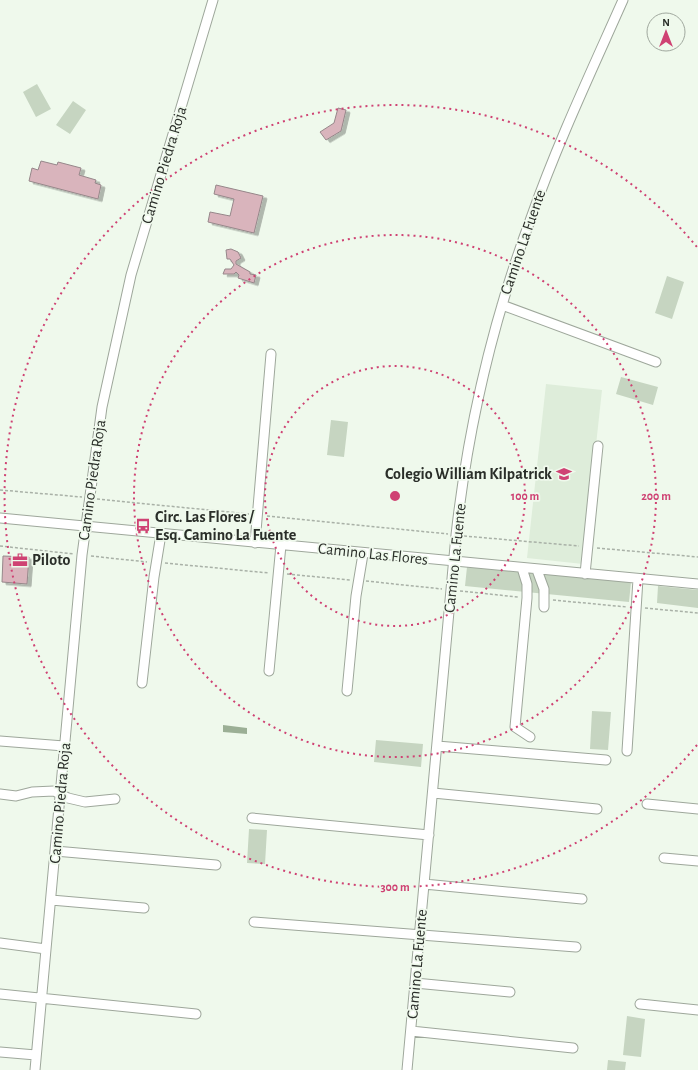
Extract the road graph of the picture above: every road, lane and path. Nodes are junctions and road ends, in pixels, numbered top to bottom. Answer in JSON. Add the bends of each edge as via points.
{"nodes":[{"id":1,"x":213,"y":0,"type":"edge"},
{"id":2,"x":622,"y":0,"type":"edge"},
{"id":3,"x":502,"y":305,"type":"junction"},
{"id":4,"x":271,"y":354,"type":"dead end"},
{"id":5,"x":656,"y":362,"type":"dead end"},
{"id":6,"x":598,"y":446,"type":"dead end"},
{"id":7,"x":0,"y":490,"type":"edge"},
{"id":8,"x":88,"y":498,"type":"junction"},
{"id":9,"x":206,"y":510,"type":"dead end"},
{"id":10,"x":0,"y":518,"type":"edge"},
{"id":11,"x":85,"y":527,"type":"junction"},
{"id":12,"x":162,"y":534,"type":"junction"},
{"id":13,"x":255,"y":543,"type":"junction"},
{"id":14,"x":281,"y":545,"type":"junction"},
{"id":15,"x":0,"y":546,"type":"edge"},
{"id":16,"x":363,"y":554,"type":"junction"},
{"id":17,"x":82,"y":555,"type":"junction"},
{"id":18,"x":157,"y":562,"type":"junction"},
{"id":19,"x":454,"y":562,"type":"junction"},
{"id":20,"x":522,"y":568,"type":"junction"},
{"id":21,"x":537,"y":570,"type":"junction"},
{"id":22,"x":278,"y":574,"type":"junction"},
{"id":23,"x":586,"y":574,"type":"junction"},
{"id":24,"x":638,"y":579,"type":"junction"},
{"id":25,"x":360,"y":581,"type":"junction"},
{"id":26,"x":698,"y":584,"type":"edge"},
{"id":27,"x":452,"y":590,"type":"junction"},
{"id":28,"x":528,"y":598,"type":"junction"},
{"id":29,"x":545,"y":603,"type":"joint"},
{"id":30,"x":636,"y":607,"type":"junction"},
{"id":31,"x":698,"y":613,"type":"edge"},
{"id":32,"x":269,"y":671,"type":"dead end"},
{"id":33,"x":142,"y":683,"type":"dead end"},
{"id":34,"x":347,"y":691,"type":"dead end"},
{"id":35,"x":530,"y":737,"type":"dead end"},
{"id":36,"x":0,"y":740,"type":"edge"},
{"id":37,"x":64,"y":746,"type":"junction"},
{"id":38,"x":437,"y":746,"type":"junction"},
{"id":39,"x":627,"y":751,"type":"dead end"},
{"id":40,"x":606,"y":760,"type":"dead end"},
{"id":41,"x":433,"y":793,"type":"junction"},
{"id":42,"x":0,"y":794,"type":"edge"},
{"id":43,"x":61,"y":795,"type":"junction"},
{"id":44,"x":115,"y":799,"type":"dead end"},
{"id":45,"x":647,"y":804,"type":"dead end"},
{"id":46,"x":698,"y":808,"type":"edge"},
{"id":47,"x":598,"y":809,"type":"dead end"},
{"id":48,"x":252,"y":818,"type":"dead end"},
{"id":49,"x":429,"y":836,"type":"junction"},
{"id":50,"x":56,"y":851,"type":"junction"},
{"id":51,"x":664,"y":858,"type":"dead end"},
{"id":52,"x":698,"y":861,"type":"edge"},
{"id":53,"x":216,"y":865,"type":"dead end"},
{"id":54,"x":424,"y":884,"type":"junction"},
{"id":55,"x":582,"y":899,"type":"dead end"},
{"id":56,"x":51,"y":900,"type":"junction"},
{"id":57,"x":144,"y":908,"type":"dead end"},
{"id":58,"x":254,"y":922,"type":"dead end"},
{"id":59,"x":419,"y":934,"type":"junction"},
{"id":60,"x":0,"y":944,"type":"edge"},
{"id":61,"x":576,"y":947,"type":"dead end"},
{"id":62,"x":46,"y":949,"type":"junction"},
{"id":63,"x":415,"y":983,"type":"junction"},
{"id":64,"x":510,"y":992,"type":"dead end"},
{"id":65,"x":0,"y":994,"type":"edge"},
{"id":66,"x":42,"y":998,"type":"junction"},
{"id":67,"x":640,"y":1004,"type":"dead end"},
{"id":68,"x":698,"y":1010,"type":"edge"},
{"id":69,"x":196,"y":1014,"type":"dead end"},
{"id":70,"x":411,"y":1031,"type":"junction"},
{"id":71,"x":574,"y":1048,"type":"dead end"},
{"id":72,"x":0,"y":1052,"type":"edge"},
{"id":73,"x":36,"y":1055,"type":"junction"},
{"id":74,"x":35,"y":1070,"type":"edge"},
{"id":75,"x":407,"y":1070,"type":"edge"}],
"edges":[{"from":1,"to":8,"type":"street","name":"Camino Piedra Roja","via":[[128,289],[103,400]]},
{"from":2,"to":3,"type":"street","name":"Camino La Fuente","via":[[547,175]]},
{"from":3,"to":5,"type":"street"},
{"from":3,"to":19,"type":"street","name":"Camino La Fuente","via":[[469,442]]},
{"from":4,"to":13,"type":"street"},
{"from":6,"to":23,"type":"street"},
{"from":7,"to":8,"type":"path"},
{"from":8,"to":9,"type":"path"},
{"from":8,"to":11,"type":"street","name":"Camino Piedra Roja"},
{"from":10,"to":11,"type":"street","name":"Camino Las Flores"},
{"from":11,"to":12,"type":"street","name":"Camino Las Flores"},
{"from":11,"to":17,"type":"street","name":"Camino Piedra Roja"},
{"from":12,"to":13,"type":"street","name":"Camino Las Flores"},
{"from":12,"to":18,"type":"street"},
{"from":13,"to":14,"type":"street","name":"Camino Las Flores"},
{"from":14,"to":16,"type":"street","name":"Camino Las Flores"},
{"from":14,"to":22,"type":"street"},
{"from":15,"to":17,"type":"path"},
{"from":16,"to":19,"type":"street","name":"Camino Las Flores"},
{"from":16,"to":25,"type":"street"},
{"from":17,"to":18,"type":"path"},
{"from":17,"to":37,"type":"street","name":"Camino Piedra Roja"},
{"from":18,"to":22,"type":"path"},
{"from":18,"to":33,"type":"street"},
{"from":19,"to":20,"type":"street","name":"Camino Las Flores"},
{"from":19,"to":27,"type":"street","name":"Camino La Fuente"},
{"from":20,"to":21,"type":"street","name":"Camino Las Flores"},
{"from":20,"to":28,"type":"street"},
{"from":21,"to":23,"type":"street","name":"Camino Las Flores"},
{"from":21,"to":29,"type":"street","via":[[544,589]]},
{"from":22,"to":25,"type":"path"},
{"from":22,"to":32,"type":"street"},
{"from":23,"to":24,"type":"street","name":"Camino Las Flores"},
{"from":24,"to":26,"type":"street","name":"Camino Las Flores"},
{"from":24,"to":30,"type":"street"},
{"from":25,"to":27,"type":"path"},
{"from":25,"to":34,"type":"street","via":[[356,596]]},
{"from":27,"to":28,"type":"path"},
{"from":27,"to":38,"type":"street","name":"Camino La Fuente"},
{"from":28,"to":35,"type":"street","via":[[514,727]]},
{"from":29,"to":30,"type":"path"},
{"from":30,"to":31,"type":"path"},
{"from":30,"to":39,"type":"street"},
{"from":36,"to":37,"type":"street"},
{"from":37,"to":43,"type":"street","name":"Camino Piedra Roja"},
{"from":38,"to":40,"type":"street"},
{"from":38,"to":41,"type":"street","name":"Camino La Fuente"},
{"from":41,"to":47,"type":"street"},
{"from":41,"to":49,"type":"street","name":"Camino La Fuente"},
{"from":42,"to":43,"type":"street","via":[[16,796],[54,791]]},
{"from":43,"to":44,"type":"street","via":[[85,802]]},
{"from":43,"to":50,"type":"street","name":"Camino Piedra Roja"},
{"from":45,"to":46,"type":"street"},
{"from":48,"to":49,"type":"street"},
{"from":49,"to":54,"type":"street","name":"Camino La Fuente"},
{"from":50,"to":53,"type":"street"},
{"from":50,"to":56,"type":"street","name":"Camino Piedra Roja"},
{"from":51,"to":52,"type":"street"},
{"from":54,"to":55,"type":"street"},
{"from":54,"to":59,"type":"street","name":"Camino La Fuente"},
{"from":56,"to":57,"type":"street"},
{"from":56,"to":62,"type":"street","name":"Camino Piedra Roja"},
{"from":58,"to":59,"type":"street"},
{"from":59,"to":61,"type":"street"},
{"from":59,"to":63,"type":"street","name":"Camino La Fuente"},
{"from":60,"to":62,"type":"street"},
{"from":62,"to":66,"type":"street","name":"Camino Piedra Roja"},
{"from":63,"to":64,"type":"street"},
{"from":63,"to":70,"type":"street","name":"Camino La Fuente"},
{"from":65,"to":66,"type":"street"},
{"from":66,"to":69,"type":"street"},
{"from":66,"to":73,"type":"street","name":"Camino Piedra Roja"},
{"from":67,"to":68,"type":"street"},
{"from":70,"to":71,"type":"street"},
{"from":70,"to":75,"type":"street","name":"Camino La Fuente"},
{"from":72,"to":73,"type":"street"},
{"from":73,"to":74,"type":"street","name":"Camino Piedra Roja"}]}
